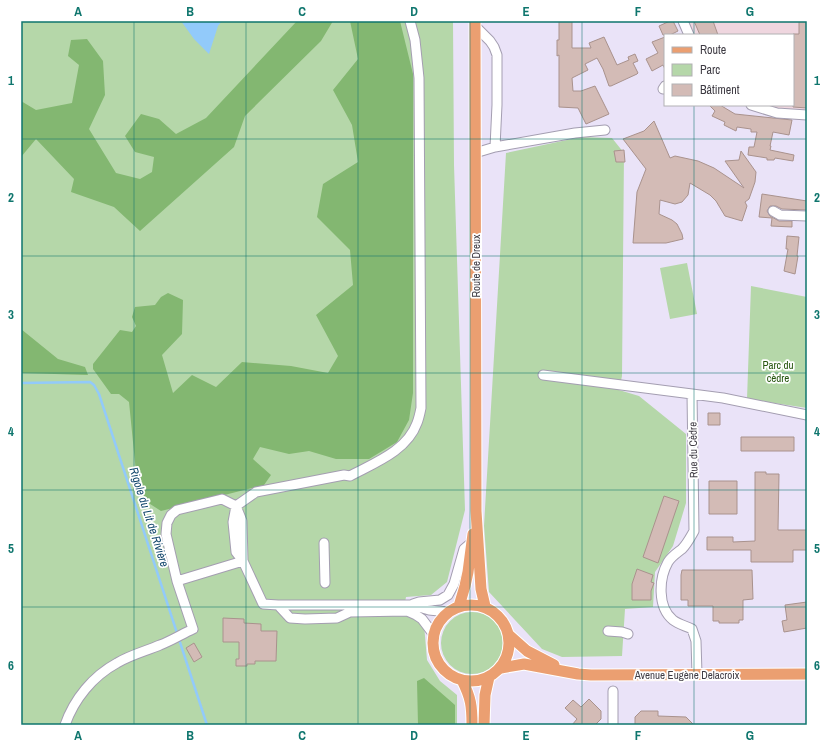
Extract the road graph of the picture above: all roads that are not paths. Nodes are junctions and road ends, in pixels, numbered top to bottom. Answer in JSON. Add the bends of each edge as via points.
{"nodes":[{"id":1,"x":410,"y":21,"type":"edge"},
{"id":2,"x":683,"y":21,"type":"edge"},
{"id":3,"x":475,"y":24,"type":"edge"},
{"id":4,"x":689,"y":34,"type":"edge"},
{"id":5,"x":754,"y":106,"type":"edge"},
{"id":6,"x":807,"y":115,"type":"edge"},
{"id":7,"x":605,"y":130,"type":"dead end"},
{"id":8,"x":495,"y":147,"type":"junction"},
{"id":9,"x":475,"y":153,"type":"junction"},
{"id":10,"x":773,"y":212,"type":"dead end"},
{"id":11,"x":807,"y":216,"type":"edge"},
{"id":12,"x":543,"y":375,"type":"dead end"},
{"id":13,"x":692,"y":394,"type":"junction"},
{"id":14,"x":807,"y":415,"type":"edge"},
{"id":15,"x":236,"y":506,"type":"junction"},
{"id":16,"x":476,"y":511,"type":"junction"},
{"id":17,"x":324,"y":543,"type":"dead end"},
{"id":18,"x":472,"y":543,"type":"junction"},
{"id":19,"x":243,"y":561,"type":"junction"},
{"id":20,"x":177,"y":581,"type":"junction"},
{"id":21,"x":325,"y":583,"type":"dead end"},
{"id":22,"x":412,"y":605,"type":"junction"},
{"id":23,"x":278,"y":606,"type":"junction"},
{"id":24,"x":459,"y":606,"type":"junction"},
{"id":25,"x":485,"y":606,"type":"junction"},
{"id":26,"x":448,"y":612,"type":"junction"},
{"id":27,"x":608,"y":631,"type":"dead end"},
{"id":28,"x":628,"y":634,"type":"dead end"},
{"id":29,"x":434,"y":635,"type":"junction"},
{"id":30,"x":509,"y":635,"type":"junction"},
{"id":31,"x":501,"y":668,"type":"junction"},
{"id":32,"x":568,"y":671,"type":"junction"},
{"id":33,"x":697,"y":674,"type":"junction"},
{"id":34,"x":807,"y":674,"type":"edge"},
{"id":35,"x":489,"y":677,"type":"junction"},
{"id":36,"x":462,"y":680,"type":"junction"},
{"id":37,"x":613,"y":691,"type":"dead end"},
{"id":38,"x":65,"y":725,"type":"edge"},
{"id":39,"x":472,"y":725,"type":"edge"},
{"id":40,"x":484,"y":725,"type":"edge"},
{"id":41,"x":613,"y":725,"type":"edge"}],
"edges":[{"from":1,"to":15,"type":"street","via":[[415,40],[418,78],[421,408],[417,424],[407,440],[396,450],[350,476],[256,492]]},
{"from":2,"to":4,"type":"street"},
{"from":3,"to":8,"type":"street","via":[[490,41],[497,55],[498,105]]},
{"from":3,"to":9,"type":"main road","name":"Route de Dreux"},
{"from":5,"to":6,"type":"street","via":[[777,113]]},
{"from":7,"to":8,"type":"street"},
{"from":8,"to":9,"type":"street"},
{"from":9,"to":16,"type":"main road","name":"Route de Dreux"},
{"from":10,"to":11,"type":"street","via":[[780,215]]},
{"from":12,"to":13,"type":"street"},
{"from":13,"to":14,"type":"street"},
{"from":13,"to":33,"type":"street","name":"Rue du Cèdre","via":[[694,531],[689,541],[668,562],[662,583],[662,603],[674,621],[692,630],[696,641]]},
{"from":15,"to":19,"type":"street","via":[[242,522]]},
{"from":15,"to":20,"type":"street","via":[[222,499],[177,510],[171,515],[166,523],[166,534]]},
{"from":16,"to":18,"type":"main road","name":"Route de Dreux"},
{"from":16,"to":25,"type":"main road","name":"Route de Dreux","via":[[481,589]]},
{"from":17,"to":21,"type":"street"},
{"from":18,"to":22,"type":"street","via":[[464,549],[454,584],[448,595],[440,600]]},
{"from":18,"to":24,"type":"main road","name":"Route de Dreux"},
{"from":19,"to":20,"type":"street"},
{"from":19,"to":23,"type":"street","via":[[263,604]]},
{"from":20,"to":38,"type":"street","via":[[193,629],[117,662],[92,681],[80,695]]},
{"from":22,"to":23,"type":"street"},
{"from":22,"to":26,"type":"street"},
{"from":23,"to":29,"type":"street","via":[[290,618],[305,619],[337,618],[350,612],[407,611],[422,619]]},
{"from":24,"to":25,"type":"main road"},
{"from":24,"to":26,"type":"main road"},
{"from":25,"to":30,"type":"main road","via":[[505,623]]},
{"from":26,"to":29,"type":"main road","via":[[436,626]]},
{"from":27,"to":28,"type":"street"},
{"from":29,"to":36,"type":"main road","via":[[437,661],[444,670]]},
{"from":30,"to":31,"type":"main road","via":[[508,656]]},
{"from":30,"to":32,"type":"main road","name":"Avenue Eugène Delacroix","via":[[527,651]]},
{"from":31,"to":32,"type":"main road","name":"Avenue Eugène Delacroix","via":[[524,664]]},
{"from":31,"to":35,"type":"main road"},
{"from":32,"to":33,"type":"main road","name":"Avenue Eugène Delacroix","via":[[591,675]]},
{"from":33,"to":34,"type":"main road","name":"Avenue Eugène Delacroix"},
{"from":35,"to":36,"type":"main road","via":[[476,681]]},
{"from":35,"to":40,"type":"main road","via":[[485,695]]},
{"from":36,"to":39,"type":"main road","via":[[470,696]]},
{"from":37,"to":41,"type":"street"}]}
